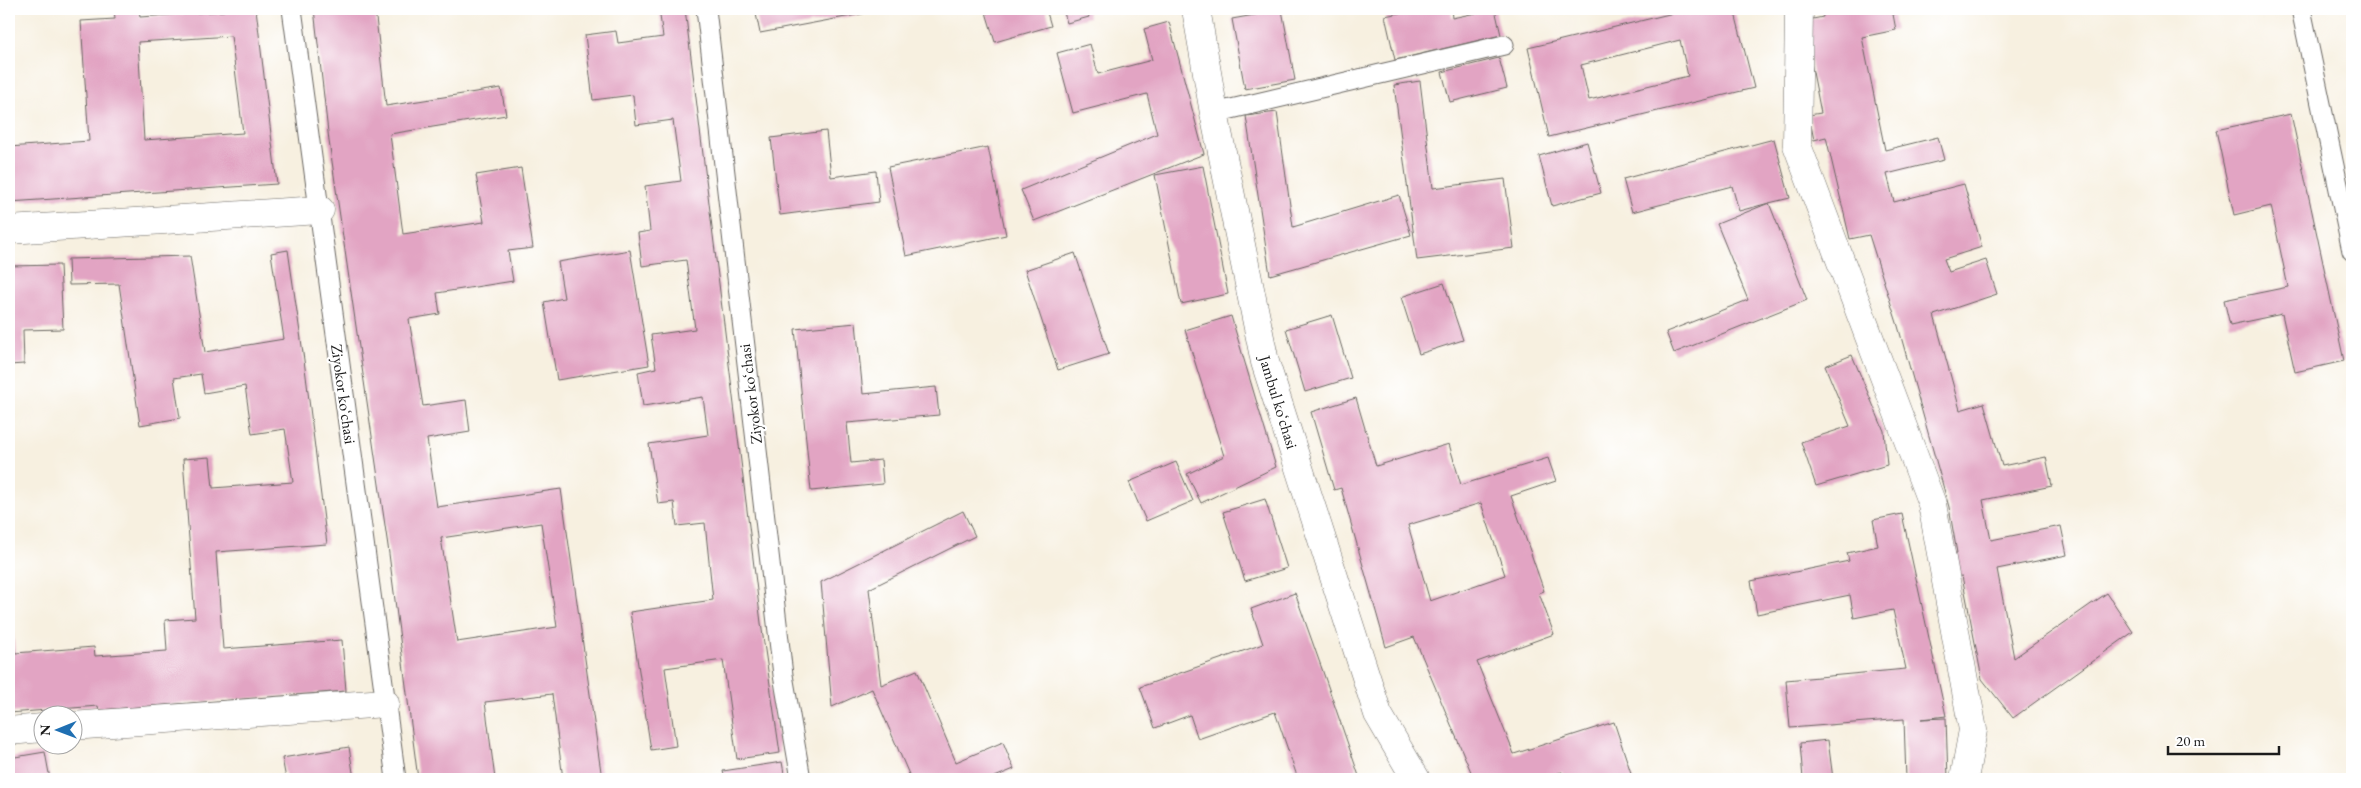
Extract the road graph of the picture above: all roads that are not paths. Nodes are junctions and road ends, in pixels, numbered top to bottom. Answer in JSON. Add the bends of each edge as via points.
{"nodes":[{"id":1,"x":292,"y":9,"type":"edge"},
{"id":2,"x":706,"y":9,"type":"edge"},
{"id":3,"x":1196,"y":9,"type":"edge"},
{"id":4,"x":1799,"y":9,"type":"edge"},
{"id":5,"x":2301,"y":9,"type":"edge"},
{"id":6,"x":1504,"y":45,"type":"dead end"},
{"id":7,"x":1214,"y":113,"type":"junction"},
{"id":8,"x":320,"y":210,"type":"junction"},
{"id":9,"x":9,"y":230,"type":"edge"},
{"id":10,"x":2352,"y":251,"type":"edge"},
{"id":11,"x":385,"y":703,"type":"junction"},
{"id":12,"x":82,"y":725,"type":"edge"},
{"id":13,"x":32,"y":729,"type":"edge"},
{"id":14,"x":9,"y":731,"type":"edge"},
{"id":15,"x":396,"y":779,"type":"edge"},
{"id":16,"x":800,"y":779,"type":"edge"},
{"id":17,"x":1416,"y":779,"type":"edge"},
{"id":18,"x":1964,"y":779,"type":"edge"}],
"edges":[{"from":1,"to":8,"type":"lane","name":"Ziyokor koʻchasi"},
{"from":2,"to":16,"type":"lane","name":"Ziyokor koʻchasi","via":[[783,675]]},
{"from":3,"to":7,"type":"street","name":"Jambul koʻchasi"},
{"from":4,"to":18,"type":"street","via":[[1797,145],[1932,504],[1973,730]]},
{"from":5,"to":10,"type":"lane"},
{"from":6,"to":7,"type":"lane"},
{"from":7,"to":17,"type":"street","name":"Jambul koʻchasi","via":[[1265,362],[1378,714]]},
{"from":8,"to":9,"type":"street"},
{"from":8,"to":11,"type":"lane","name":"Ziyokor koʻchasi"},
{"from":11,"to":12,"type":"street"},
{"from":11,"to":15,"type":"lane","name":"Ziyokor koʻchasi"},
{"from":13,"to":14,"type":"street"}]}
